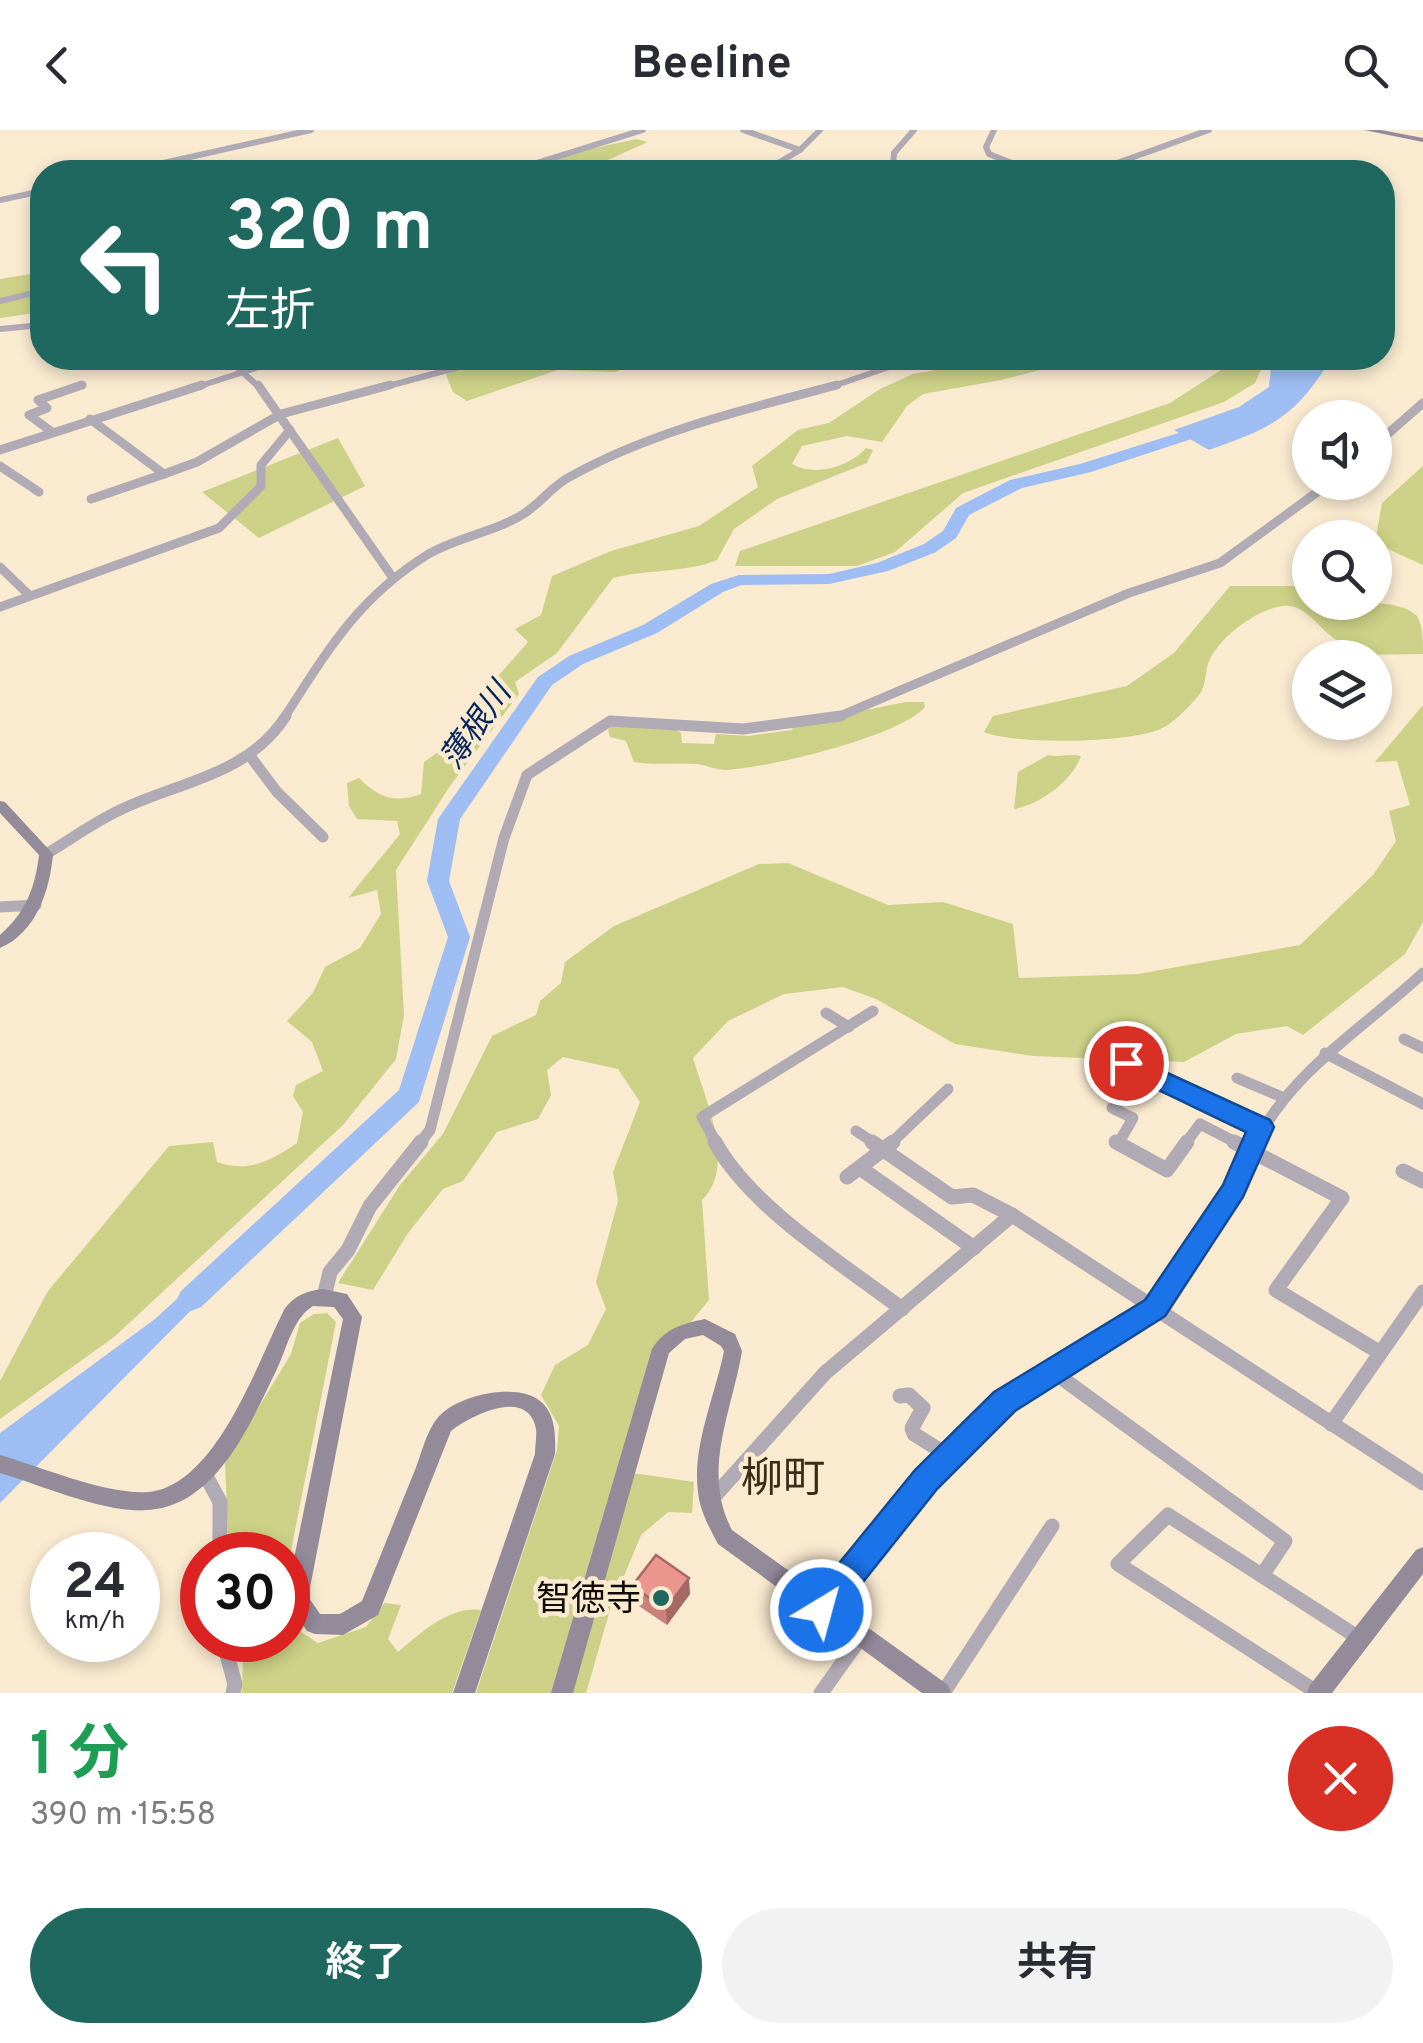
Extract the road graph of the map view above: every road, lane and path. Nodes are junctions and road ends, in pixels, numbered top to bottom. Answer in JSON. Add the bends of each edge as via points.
{"nodes":[{"id":1,"x":311,"y":130,"type":"edge"},
{"id":2,"x":642,"y":130,"type":"edge"},
{"id":3,"x":743,"y":130,"type":"edge"},
{"id":4,"x":820,"y":130,"type":"edge"},
{"id":5,"x":914,"y":130,"type":"edge"},
{"id":6,"x":994,"y":130,"type":"edge"},
{"id":7,"x":1183,"y":130,"type":"edge"},
{"id":8,"x":1209,"y":130,"type":"edge"},
{"id":9,"x":1370,"y":130,"type":"edge"},
{"id":10,"x":1196,"y":135,"type":"junction"},
{"id":11,"x":1423,"y":140,"type":"edge"},
{"id":12,"x":800,"y":150,"type":"junction"},
{"id":13,"x":177,"y":160,"type":"edge"},
{"id":14,"x":546,"y":160,"type":"edge"},
{"id":15,"x":783,"y":160,"type":"edge"},
{"id":16,"x":893,"y":160,"type":"edge"},
{"id":17,"x":999,"y":160,"type":"edge"},
{"id":18,"x":1126,"y":160,"type":"edge"},
{"id":19,"x":30,"y":194,"type":"edge"},
{"id":20,"x":0,"y":200,"type":"edge"},
{"id":21,"x":30,"y":293,"type":"edge"},
{"id":22,"x":0,"y":301,"type":"edge"},
{"id":23,"x":30,"y":326,"type":"edge"},
{"id":24,"x":0,"y":329,"type":"edge"},
{"id":25,"x":240,"y":370,"type":"edge"},
{"id":26,"x":244,"y":370,"type":"edge"},
{"id":27,"x":447,"y":370,"type":"edge"},
{"id":28,"x":883,"y":370,"type":"edge"},
{"id":29,"x":82,"y":385,"type":"dead end"},
{"id":30,"x":1423,"y":403,"type":"edge"},
{"id":31,"x":280,"y":414,"type":"junction"},
{"id":32,"x":90,"y":418,"type":"junction"},
{"id":33,"x":290,"y":430,"type":"junction"},
{"id":34,"x":1392,"y":430,"type":"edge"},
{"id":35,"x":52,"y":432,"type":"junction"},
{"id":36,"x":0,"y":450,"type":"edge"},
{"id":37,"x":0,"y":466,"type":"edge"},
{"id":38,"x":164,"y":474,"type":"junction"},
{"id":39,"x":39,"y":492,"type":"dead end"},
{"id":40,"x":90,"y":499,"type":"dead end"},
{"id":41,"x":1305,"y":500,"type":"edge"},
{"id":42,"x":0,"y":567,"type":"edge"},
{"id":43,"x":393,"y":578,"type":"junction"},
{"id":44,"x":28,"y":594,"type":"junction"},
{"id":45,"x":0,"y":607,"type":"edge"},
{"id":46,"x":250,"y":756,"type":"junction"},
{"id":47,"x":0,"y":804,"type":"edge"},
{"id":48,"x":323,"y":838,"type":"dead end"},
{"id":49,"x":46,"y":854,"type":"junction"},
{"id":50,"x":37,"y":905,"type":"junction"},
{"id":51,"x":0,"y":907,"type":"edge"},
{"id":52,"x":0,"y":943,"type":"edge"},
{"id":53,"x":1423,"y":973,"type":"edge"},
{"id":54,"x":874,"y":1011,"type":"dead end"},
{"id":55,"x":826,"y":1013,"type":"dead end"},
{"id":56,"x":850,"y":1027,"type":"junction"},
{"id":57,"x":1404,"y":1040,"type":"dead end"},
{"id":58,"x":1423,"y":1048,"type":"edge"},
{"id":59,"x":1324,"y":1054,"type":"junction"},
{"id":60,"x":1126,"y":1063,"type":"dead end"},
{"id":61,"x":1237,"y":1078,"type":"dead end"},
{"id":62,"x":948,"y":1089,"type":"dead end"},
{"id":63,"x":1282,"y":1097,"type":"junction"},
{"id":64,"x":1423,"y":1104,"type":"edge"},
{"id":65,"x":1112,"y":1108,"type":"dead end"},
{"id":66,"x":1261,"y":1127,"type":"junction"},
{"id":67,"x":856,"y":1132,"type":"dead end"},
{"id":68,"x":1253,"y":1148,"type":"junction"},
{"id":69,"x":883,"y":1151,"type":"junction"},
{"id":70,"x":1403,"y":1171,"type":"dead end"},
{"id":71,"x":1423,"y":1181,"type":"edge"},
{"id":72,"x":1012,"y":1215,"type":"junction"},
{"id":73,"x":974,"y":1248,"type":"junction"},
{"id":74,"x":1423,"y":1292,"type":"edge"},
{"id":75,"x":324,"y":1297,"type":"junction"},
{"id":76,"x":1155,"y":1308,"type":"junction"},
{"id":77,"x":902,"y":1310,"type":"junction"},
{"id":78,"x":1378,"y":1352,"type":"junction"},
{"id":79,"x":1055,"y":1374,"type":"junction"},
{"id":80,"x":900,"y":1396,"type":"dead end"},
{"id":81,"x":1331,"y":1424,"type":"junction"},
{"id":82,"x":949,"y":1456,"type":"junction"},
{"id":83,"x":0,"y":1464,"type":"edge"},
{"id":84,"x":205,"y":1474,"type":"junction"},
{"id":85,"x":1423,"y":1483,"type":"edge"},
{"id":86,"x":709,"y":1502,"type":"junction"},
{"id":87,"x":1052,"y":1526,"type":"dead end"},
{"id":88,"x":220,"y":1532,"type":"edge"},
{"id":89,"x":1423,"y":1557,"type":"edge"},
{"id":90,"x":1263,"y":1574,"type":"junction"},
{"id":91,"x":821,"y":1610,"type":"junction"},
{"id":92,"x":860,"y":1638,"type":"junction"},
{"id":93,"x":1359,"y":1638,"type":"junction"},
{"id":94,"x":227,"y":1662,"type":"edge"},
{"id":95,"x":233,"y":1693,"type":"edge"},
{"id":96,"x":464,"y":1693,"type":"edge"},
{"id":97,"x":562,"y":1693,"type":"edge"},
{"id":98,"x":821,"y":1693,"type":"edge"},
{"id":99,"x":942,"y":1693,"type":"edge"},
{"id":100,"x":1318,"y":1693,"type":"edge"}],
"edges":[{"from":1,"to":13,"type":"street"},
{"from":2,"to":14,"type":"street"},
{"from":3,"to":12,"type":"street"},
{"from":4,"to":12,"type":"street"},
{"from":5,"to":16,"type":"street"},
{"from":6,"to":17,"type":"street","via":[[986,147]]},
{"from":7,"to":10,"type":"street"},
{"from":8,"to":10,"type":"street"},
{"from":9,"to":11,"type":"street"},
{"from":10,"to":18,"type":"street"},
{"from":12,"to":15,"type":"street"},
{"from":19,"to":20,"type":"street"},
{"from":21,"to":22,"type":"street"},
{"from":23,"to":24,"type":"street"},
{"from":25,"to":32,"type":"street"},
{"from":26,"to":31,"type":"street"},
{"from":27,"to":31,"type":"street"},
{"from":28,"to":43,"type":"street","via":[[732,412],[590,466],[524,514],[438,550]]},
{"from":29,"to":35,"type":"street","via":[[38,400],[47,408],[29,415]]},
{"from":30,"to":34,"type":"street"},
{"from":31,"to":33,"type":"street"},
{"from":31,"to":38,"type":"street"},
{"from":32,"to":35,"type":"street"},
{"from":32,"to":38,"type":"street"},
{"from":33,"to":43,"type":"street"},
{"from":33,"to":44,"type":"street","via":[[261,465],[261,486],[219,528]]},
{"from":35,"to":36,"type":"street"},
{"from":37,"to":39,"type":"street"},
{"from":38,"to":40,"type":"street"},
{"from":41,"to":75,"type":"street","via":[[1220,562],[1130,592],[840,716],[743,729],[610,722],[527,775],[504,838],[430,1130],[370,1206],[330,1272]]},
{"from":42,"to":44,"type":"street"},
{"from":43,"to":46,"type":"street","via":[[344,624],[274,734]]},
{"from":44,"to":45,"type":"street"},
{"from":46,"to":48,"type":"street"},
{"from":46,"to":49,"type":"street","via":[[120,810]]},
{"from":47,"to":49,"type":"street"},
{"from":49,"to":50,"type":"street"},
{"from":50,"to":51,"type":"street"},
{"from":50,"to":52,"type":"street"},
{"from":53,"to":59,"type":"street"},
{"from":54,"to":56,"type":"street"},
{"from":55,"to":56,"type":"street"},
{"from":56,"to":77,"type":"street","via":[[702,1117],[724,1160],[788,1222]]},
{"from":57,"to":58,"type":"street"},
{"from":59,"to":63,"type":"street"},
{"from":59,"to":64,"type":"street"},
{"from":60,"to":66,"type":"street"},
{"from":61,"to":63,"type":"street"},
{"from":62,"to":69,"type":"street"},
{"from":63,"to":66,"type":"street"},
{"from":65,"to":68,"type":"street","via":[[1133,1118],[1115,1143],[1167,1170],[1200,1124]]},
{"from":66,"to":68,"type":"street"},
{"from":67,"to":69,"type":"street"},
{"from":68,"to":76,"type":"street","via":[[1214,1226]]},
{"from":68,"to":78,"type":"street","via":[[1342,1198],[1276,1290]]},
{"from":69,"to":72,"type":"street","via":[[952,1197],[972,1195]]},
{"from":69,"to":73,"type":"street","via":[[853,1172]]},
{"from":70,"to":71,"type":"street"},
{"from":72,"to":73,"type":"street"},
{"from":72,"to":76,"type":"street"},
{"from":73,"to":77,"type":"street"},
{"from":74,"to":78,"type":"street"},
{"from":75,"to":84,"type":"street","via":[[302,1304],[286,1320],[270,1366]]},
{"from":75,"to":96,"type":"street","via":[[340,1300],[353,1317],[299,1588],[298,1601],[316,1624],[343,1625],[370,1608],[443,1425],[469,1406],[502,1398],[532,1405],[542,1415],[544,1454]]},
{"from":76,"to":79,"type":"street"},
{"from":76,"to":81,"type":"street"},
{"from":77,"to":86,"type":"street","via":[[825,1373]]},
{"from":78,"to":81,"type":"street"},
{"from":79,"to":82,"type":"street","via":[[1004,1402]]},
{"from":79,"to":90,"type":"street","via":[[1285,1541]]},
{"from":80,"to":82,"type":"street","via":[[909,1395],[923,1408],[914,1434]]},
{"from":81,"to":85,"type":"street"},
{"from":82,"to":91,"type":"street"},
{"from":83,"to":84,"type":"street","via":[[136,1501],[179,1494]]},
{"from":84,"to":88,"type":"street","via":[[220,1502]]},
{"from":86,"to":91,"type":"street","via":[[725,1537]]},
{"from":86,"to":97,"type":"street","via":[[711,1436],[733,1351],[706,1326],[680,1332],[661,1348]]},
{"from":87,"to":99,"type":"street"},
{"from":89,"to":93,"type":"street"},
{"from":90,"to":93,"type":"street"},
{"from":90,"to":100,"type":"street","via":[[1168,1515],[1118,1564]]},
{"from":91,"to":92,"type":"street"},
{"from":92,"to":98,"type":"street"},
{"from":92,"to":99,"type":"street"},
{"from":93,"to":100,"type":"street"},
{"from":94,"to":95,"type":"street"}]}
